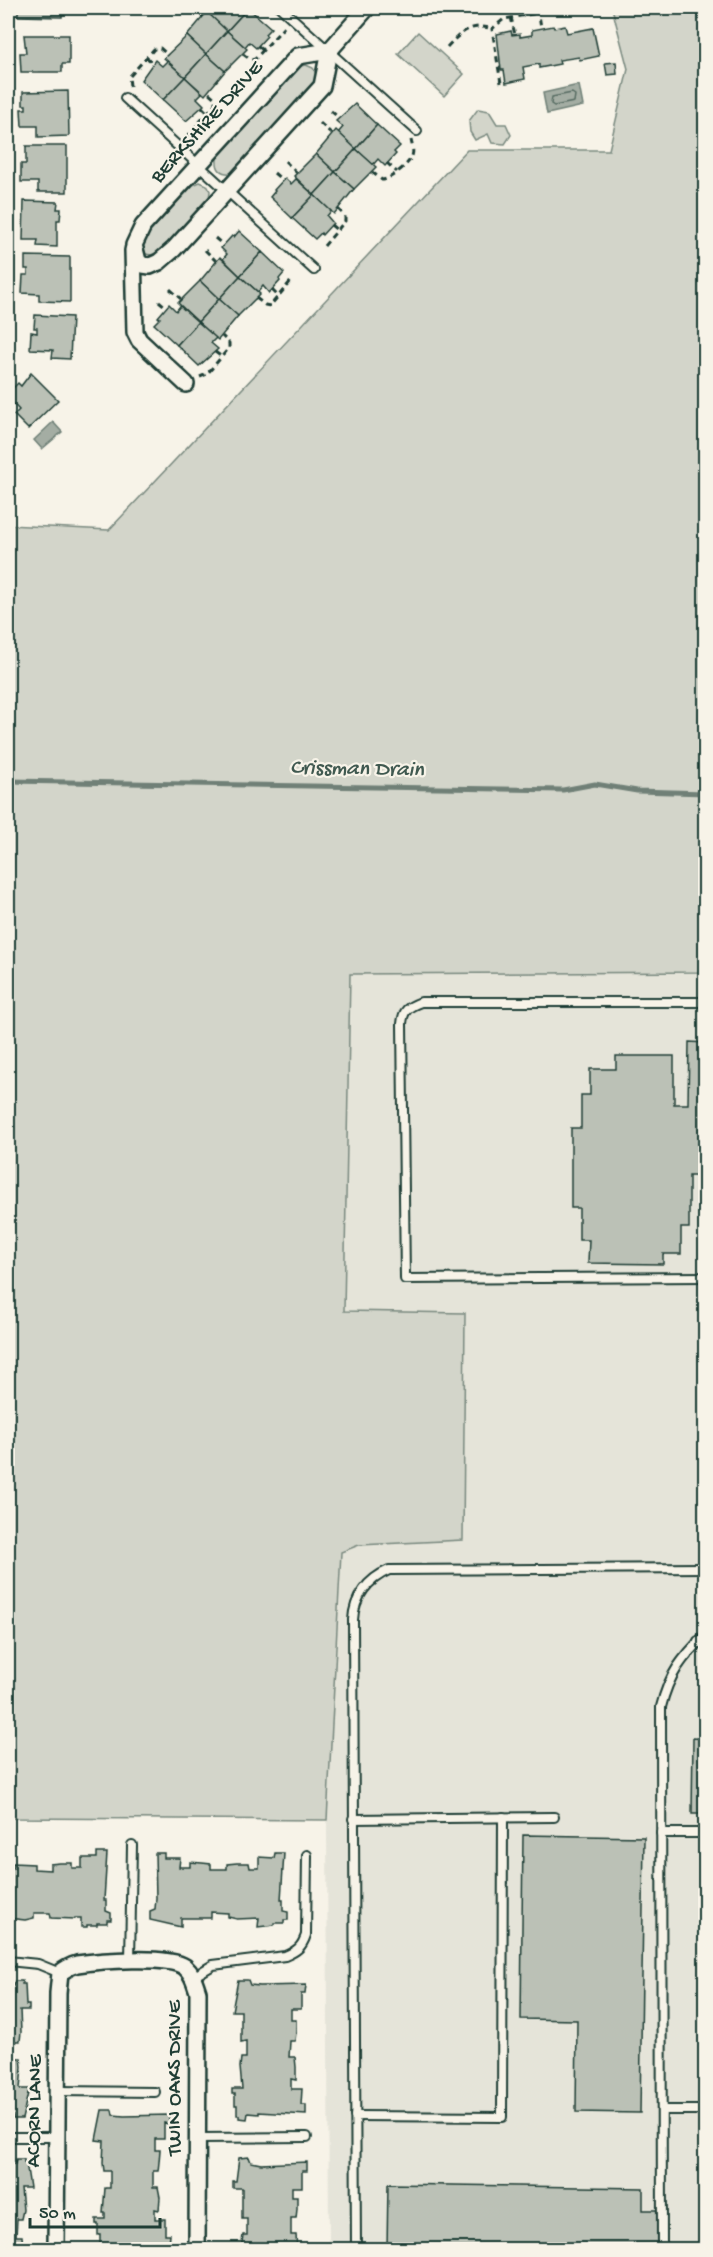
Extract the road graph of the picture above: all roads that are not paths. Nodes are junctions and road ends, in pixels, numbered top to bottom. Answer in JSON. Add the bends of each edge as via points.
{"nodes":[{"id":1,"x":281,"y":8,"type":"edge"},
{"id":2,"x":367,"y":8,"type":"edge"},
{"id":3,"x":329,"y":51,"type":"junction"},
{"id":4,"x":125,"y":98,"type":"dead end"},
{"id":5,"x":417,"y":130,"type":"dead end"},
{"id":6,"x":199,"y":165,"type":"junction"},
{"id":7,"x":227,"y":191,"type":"junction"},
{"id":8,"x":134,"y":245,"type":"junction"},
{"id":9,"x":154,"y":265,"type":"junction"},
{"id":10,"x":314,"y":270,"type":"dead end"},
{"id":11,"x":133,"y":293,"type":"junction"},
{"id":12,"x":189,"y":381,"type":"road end"},
{"id":13,"x":705,"y":1002,"type":"edge"},
{"id":14,"x":705,"y":1278,"type":"edge"},
{"id":15,"x":705,"y":1568,"type":"edge"},
{"id":16,"x":705,"y":1634,"type":"edge"},
{"id":17,"x":698,"y":1641,"type":"junction"},
{"id":18,"x":705,"y":1646,"type":"edge"},
{"id":19,"x":503,"y":1817,"type":"junction"},
{"id":20,"x":554,"y":1817,"type":"dead end"},
{"id":21,"x":353,"y":1819,"type":"junction"},
{"id":22,"x":661,"y":1833,"type":"junction"},
{"id":23,"x":705,"y":1833,"type":"edge"},
{"id":24,"x":132,"y":1845,"type":"dead end"},
{"id":25,"x":307,"y":1855,"type":"dead end"},
{"id":26,"x":8,"y":1961,"type":"edge"},
{"id":27,"x":130,"y":1961,"type":"junction"},
{"id":28,"x":60,"y":1973,"type":"junction"},
{"id":29,"x":193,"y":1977,"type":"junction"},
{"id":30,"x":57,"y":2091,"type":"junction"},
{"id":31,"x":156,"y":2092,"type":"dead end"},
{"id":32,"x":662,"y":2110,"type":"junction"},
{"id":33,"x":705,"y":2110,"type":"edge"},
{"id":34,"x":355,"y":2116,"type":"junction"},
{"id":35,"x":8,"y":2137,"type":"edge"},
{"id":36,"x":56,"y":2137,"type":"junction"},
{"id":37,"x":307,"y":2137,"type":"dead end"},
{"id":38,"x":198,"y":2138,"type":"junction"},
{"id":39,"x":56,"y":2250,"type":"edge"},
{"id":40,"x":197,"y":2250,"type":"edge"},
{"id":41,"x":356,"y":2250,"type":"edge"},
{"id":42,"x":663,"y":2250,"type":"edge"}],
"edges":[{"from":1,"to":3,"type":"lane"},
{"from":2,"to":3,"type":"street"},
{"from":3,"to":5,"type":"lane"},
{"from":3,"to":6,"type":"street","name":"BERKSHIRE DRIVE","via":[[298,56]]},
{"from":3,"to":7,"type":"street","via":[[322,86]]},
{"from":4,"to":6,"type":"lane"},
{"from":6,"to":7,"type":"lane"},
{"from":6,"to":8,"type":"street","name":"BERKSHIRE DRIVE","via":[[143,226]]},
{"from":7,"to":9,"type":"street","via":[[174,249]]},
{"from":7,"to":10,"type":"lane"},
{"from":8,"to":9,"type":"street","via":[[138,261]]},
{"from":8,"to":11,"type":"street","name":"BERKSHIRE DRIVE"},
{"from":9,"to":11,"type":"street"},
{"from":11,"to":12,"type":"street","name":"BERKSHIRE DRIVE","via":[[137,337]]},
{"from":13,"to":14,"type":"lane","via":[[421,1002],[408,1007],[402,1024],[405,1279]]},
{"from":15,"to":21,"type":"lane","via":[[389,1570],[380,1574],[362,1592],[353,1610]]},
{"from":16,"to":17,"type":"lane"},
{"from":17,"to":18,"type":"lane"},
{"from":17,"to":22,"type":"lane","via":[[679,1662],[661,1707]]},
{"from":19,"to":20,"type":"lane"},
{"from":19,"to":21,"type":"lane"},
{"from":19,"to":34,"type":"lane","via":[[502,2117]]},
{"from":21,"to":34,"type":"lane"},
{"from":22,"to":23,"type":"lane"},
{"from":22,"to":32,"type":"lane"},
{"from":24,"to":27,"type":"lane"},
{"from":25,"to":29,"type":"lane","via":[[306,1935],[297,1952],[213,1965]]},
{"from":26,"to":28,"type":"lane","via":[[38,1964]]},
{"from":27,"to":28,"type":"street","name":"TWIN OAKS DRIVE","via":[[75,1965]]},
{"from":27,"to":29,"type":"street","name":"TWIN OAKS DRIVE","via":[[169,1961],[184,1967]]},
{"from":28,"to":30,"type":"street","name":"ACORN LANE"},
{"from":29,"to":38,"type":"street","name":"TWIN OAKS DRIVE","via":[[198,1992]]},
{"from":30,"to":31,"type":"lane"},
{"from":30,"to":36,"type":"street","name":"ACORN LANE"},
{"from":32,"to":33,"type":"lane"},
{"from":32,"to":42,"type":"lane"},
{"from":34,"to":41,"type":"lane"},
{"from":35,"to":36,"type":"lane"},
{"from":36,"to":39,"type":"street","name":"ACORN LANE"},
{"from":37,"to":38,"type":"lane"},
{"from":38,"to":40,"type":"street","name":"TWIN OAKS DRIVE"}]}
